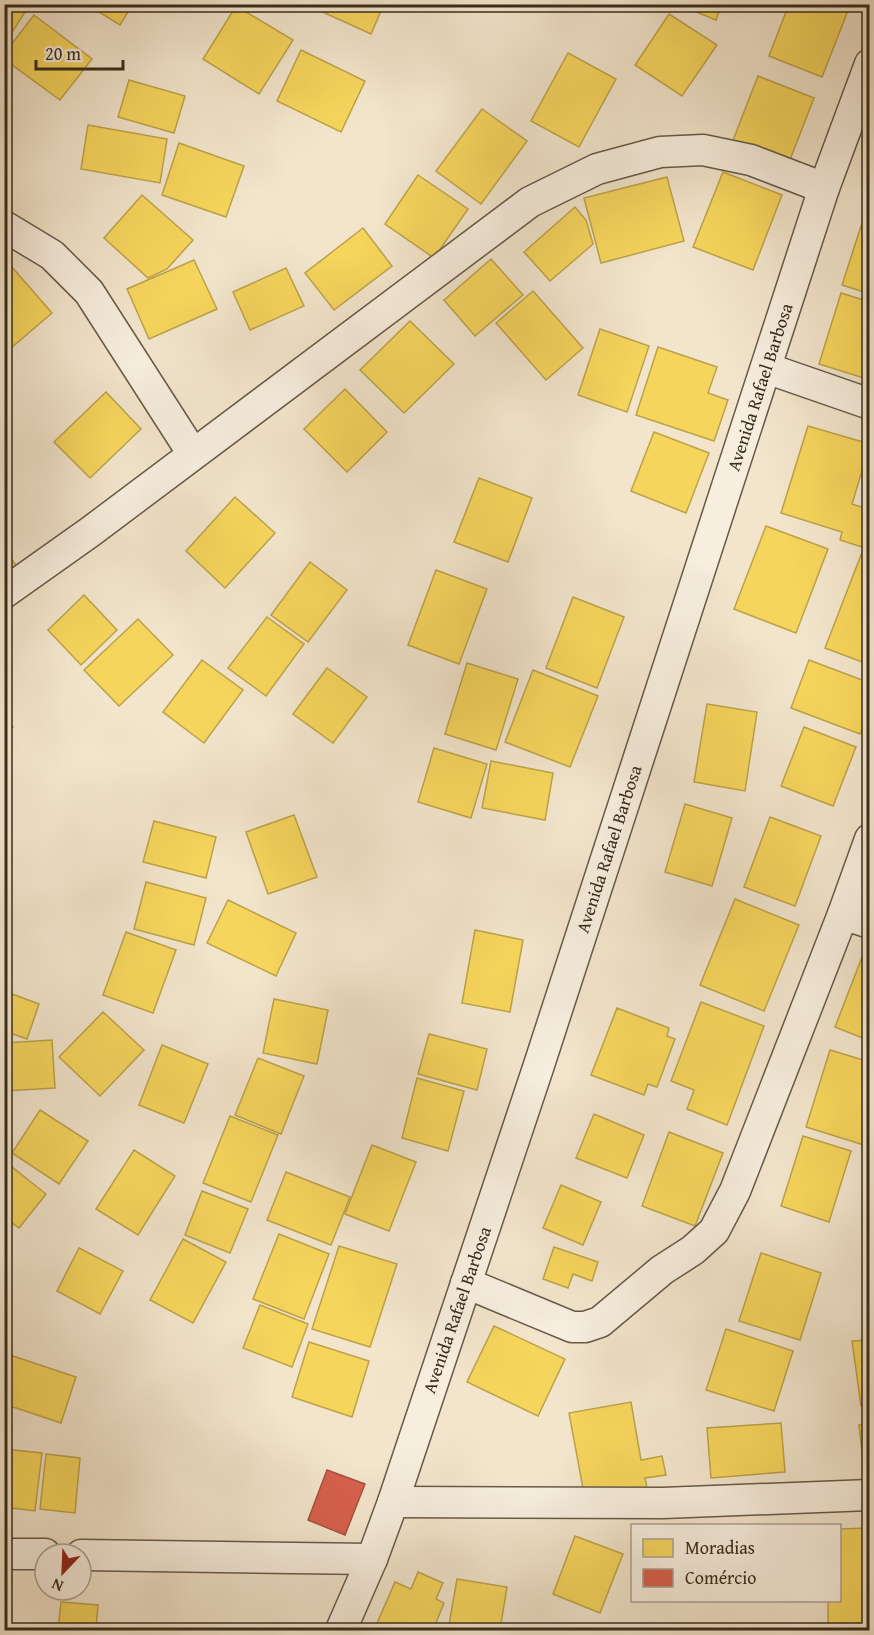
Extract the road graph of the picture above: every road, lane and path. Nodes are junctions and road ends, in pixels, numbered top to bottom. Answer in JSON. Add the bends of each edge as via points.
{"nodes":[{"id":1,"x":870,"y":64,"type":"edge"},
{"id":2,"x":824,"y":188,"type":"junction"},
{"id":3,"x":4,"y":226,"type":"edge"},
{"id":4,"x":766,"y":368,"type":"junction"},
{"id":5,"x":870,"y":404,"type":"edge"},
{"id":6,"x":194,"y":454,"type":"junction"},
{"id":7,"x":4,"y":593,"type":"edge"},
{"id":8,"x":870,"y":839,"type":"edge"},
{"id":9,"x":856,"y":918,"type":"edge"},
{"id":10,"x":466,"y":1283,"type":"junction"},
{"id":11,"x":870,"y":1495,"type":"edge"},
{"id":12,"x":393,"y":1502,"type":"junction"},
{"id":13,"x":4,"y":1554,"type":"edge"},
{"id":14,"x":33,"y":1554,"type":"edge"},
{"id":15,"x":93,"y":1555,"type":"edge"},
{"id":16,"x":372,"y":1559,"type":"junction"},
{"id":17,"x":341,"y":1630,"type":"edge"}],
"edges":[{"from":1,"to":2,"type":"street","name":"Avenida Rafael Barbosa"},
{"from":2,"to":4,"type":"street","name":"Avenida Rafael Barbosa"},
{"from":2,"to":6,"type":"street","via":[[751,160],[703,150],[660,152],[597,169],[530,202]]},
{"from":3,"to":6,"type":"street","via":[[52,255],[89,292]]},
{"from":4,"to":5,"type":"street"},
{"from":4,"to":10,"type":"street","name":"Avenida Rafael Barbosa"},
{"from":6,"to":7,"type":"street"},
{"from":8,"to":9,"type":"street"},
{"from":9,"to":10,"type":"street","via":[[714,1231],[600,1322],[585,1328],[573,1327]]},
{"from":10,"to":12,"type":"street","name":"Avenida Rafael Barbosa"},
{"from":11,"to":12,"type":"street","via":[[663,1503]]},
{"from":12,"to":16,"type":"street","name":"Avenida Rafael Barbosa"},
{"from":13,"to":14,"type":"street"},
{"from":15,"to":16,"type":"street"},
{"from":16,"to":17,"type":"street","name":"Avenida Rafael Barbosa"}]}
